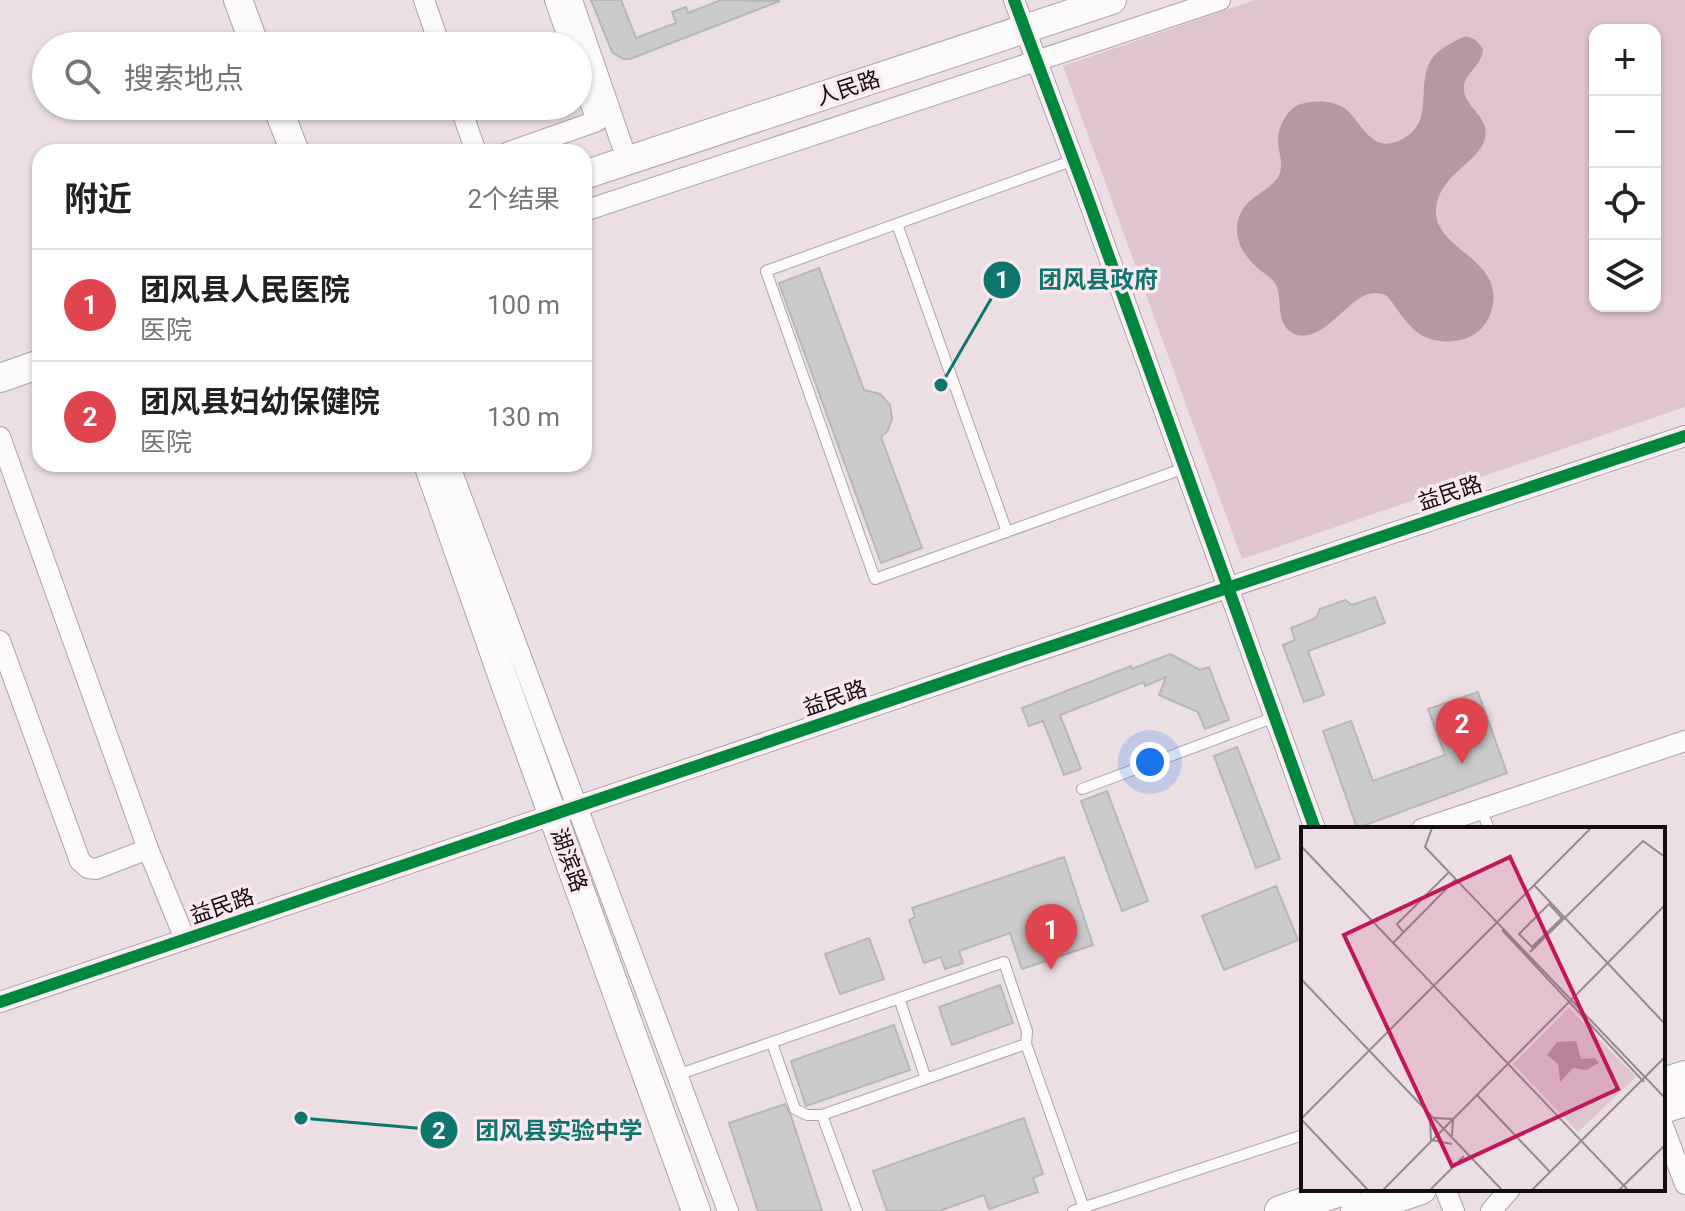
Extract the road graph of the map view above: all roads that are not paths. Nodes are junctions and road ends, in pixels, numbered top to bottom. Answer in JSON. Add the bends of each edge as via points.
{"nodes":[{"id":1,"x":238,"y":0,"type":"edge"},
{"id":2,"x":256,"y":0,"type":"edge"},
{"id":3,"x":424,"y":0,"type":"edge"},
{"id":4,"x":555,"y":0,"type":"edge"},
{"id":5,"x":572,"y":0,"type":"edge"},
{"id":6,"x":1058,"y":0,"type":"edge"},
{"id":7,"x":1112,"y":0,"type":"edge"},
{"id":8,"x":1220,"y":0,"type":"edge"},
{"id":9,"x":1020,"y":14,"type":"edge"},
{"id":10,"x":250,"y":32,"type":"edge"},
{"id":11,"x":268,"y":32,"type":"edge"},
{"id":12,"x":435,"y":32,"type":"edge"},
{"id":13,"x":566,"y":32,"type":"edge"},
{"id":14,"x":583,"y":32,"type":"edge"},
{"id":15,"x":592,"y":58,"type":"edge"},
{"id":16,"x":1037,"y":61,"type":"junction"},
{"id":17,"x":592,"y":107,"type":"edge"},
{"id":18,"x":285,"y":120,"type":"edge"},
{"id":19,"x":287,"y":120,"type":"edge"},
{"id":20,"x":291,"y":120,"type":"edge"},
{"id":21,"x":465,"y":120,"type":"edge"},
{"id":22,"x":286,"y":144,"type":"edge"},
{"id":23,"x":293,"y":144,"type":"edge"},
{"id":24,"x":307,"y":144,"type":"edge"},
{"id":25,"x":473,"y":144,"type":"edge"},
{"id":26,"x":532,"y":144,"type":"edge"},
{"id":27,"x":622,"y":145,"type":"junction"},
{"id":28,"x":592,"y":155,"type":"edge"},
{"id":29,"x":1074,"y":160,"type":"junction"},
{"id":30,"x":592,"y":172,"type":"edge"},
{"id":31,"x":592,"y":208,"type":"edge"},
{"id":32,"x":897,"y":224,"type":"junction"},
{"id":33,"x":32,"y":347,"type":"edge"},
{"id":34,"x":0,"y":358,"type":"edge"},
{"id":35,"x":32,"y":367,"type":"edge"},
{"id":36,"x":0,"y":378,"type":"edge"},
{"id":37,"x":1685,"y":436,"type":"edge"},
{"id":38,"x":0,"y":437,"type":"edge"},
{"id":39,"x":1185,"y":468,"type":"junction"},
{"id":40,"x":413,"y":472,"type":"edge"},
{"id":41,"x":431,"y":472,"type":"edge"},
{"id":42,"x":451,"y":472,"type":"edge"},
{"id":43,"x":1007,"y":532,"type":"junction"},
{"id":44,"x":1228,"y":587,"type":"junction"},
{"id":45,"x":0,"y":641,"type":"edge"},
{"id":46,"x":1275,"y":717,"type":"junction"},
{"id":47,"x":1685,"y":741,"type":"edge"},
{"id":48,"x":1082,"y":789,"type":"dead end"},
{"id":49,"x":1481,"y":809,"type":"junction"},
{"id":50,"x":556,"y":814,"type":"junction"},
{"id":51,"x":1314,"y":827,"type":"edge"},
{"id":52,"x":1428,"y":827,"type":"edge"},
{"id":53,"x":1488,"y":827,"type":"edge"},
{"id":54,"x":148,"y":849,"type":"junction"},
{"id":55,"x":185,"y":939,"type":"junction"},
{"id":56,"x":899,"y":998,"type":"junction"},
{"id":57,"x":0,"y":1002,"type":"edge"},
{"id":58,"x":772,"y":1043,"type":"junction"},
{"id":59,"x":1026,"y":1044,"type":"junction"},
{"id":60,"x":677,"y":1075,"type":"junction"},
{"id":61,"x":1685,"y":1076,"type":"edge"},
{"id":62,"x":926,"y":1079,"type":"junction"},
{"id":63,"x":1665,"y":1082,"type":"edge"},
{"id":64,"x":1685,"y":1101,"type":"edge"},
{"id":65,"x":1665,"y":1107,"type":"edge"},
{"id":66,"x":822,"y":1115,"type":"junction"},
{"id":67,"x":1665,"y":1131,"type":"edge"},
{"id":68,"x":1301,"y":1136,"type":"edge"},
{"id":69,"x":1685,"y":1184,"type":"edge"},
{"id":70,"x":1395,"y":1191,"type":"edge"},
{"id":71,"x":1446,"y":1191,"type":"edge"},
{"id":72,"x":1508,"y":1191,"type":"edge"},
{"id":73,"x":1344,"y":1195,"type":"edge"},
{"id":74,"x":1081,"y":1210,"type":"edge"},
{"id":75,"x":678,"y":1211,"type":"edge"},
{"id":76,"x":696,"y":1211,"type":"edge"},
{"id":77,"x":728,"y":1211,"type":"edge"},
{"id":78,"x":857,"y":1211,"type":"edge"},
{"id":79,"x":1280,"y":1211,"type":"edge"},
{"id":80,"x":1454,"y":1211,"type":"edge"},
{"id":81,"x":1491,"y":1211,"type":"edge"}],
"edges":[{"from":1,"to":10,"type":"main road"},
{"from":2,"to":11,"type":"main road"},
{"from":3,"to":12,"type":"street"},
{"from":4,"to":13,"type":"street"},
{"from":5,"to":14,"type":"street"},
{"from":6,"to":9,"type":"main road","name":"人民路"},
{"from":7,"to":9,"type":"main road","name":"人民路"},
{"from":8,"to":16,"type":"street"},
{"from":9,"to":16,"type":"street"},
{"from":9,"to":27,"type":"main road","name":"人民路"},
{"from":9,"to":30,"type":"main road","name":"人民路"},
{"from":15,"to":27,"type":"street"},
{"from":16,"to":29,"type":"street"},
{"from":16,"to":31,"type":"street"},
{"from":17,"to":26,"type":"street","via":[[597,121]]},
{"from":18,"to":22,"type":"main road"},
{"from":19,"to":23,"type":"main road"},
{"from":20,"to":24,"type":"main road"},
{"from":21,"to":25,"type":"street"},
{"from":27,"to":28,"type":"main road","name":"人民路"},
{"from":29,"to":32,"type":"lane"},
{"from":29,"to":39,"type":"street"},
{"from":32,"to":43,"type":"lane"},
{"from":32,"to":43,"type":"lane","via":[[766,271],[875,579]]},
{"from":33,"to":34,"type":"main road"},
{"from":35,"to":36,"type":"main road"},
{"from":37,"to":44,"type":"street","name":"益民路"},
{"from":38,"to":54,"type":"street"},
{"from":39,"to":43,"type":"lane"},
{"from":39,"to":44,"type":"street"},
{"from":40,"to":50,"type":"main road","name":"湖滨路"},
{"from":41,"to":50,"type":"main road","name":"湖滨路"},
{"from":42,"to":50,"type":"street"},
{"from":44,"to":46,"type":"street"},
{"from":44,"to":50,"type":"street","name":"益民路"},
{"from":45,"to":54,"type":"street","via":[[80,861],[96,869]]},
{"from":46,"to":48,"type":"lane"},
{"from":46,"to":51,"type":"street"},
{"from":47,"to":49,"type":"street"},
{"from":49,"to":52,"type":"street"},
{"from":49,"to":53,"type":"lane"},
{"from":50,"to":55,"type":"street","name":"益民路"},
{"from":50,"to":60,"type":"street"},
{"from":50,"to":75,"type":"main road","name":"湖滨路"},
{"from":50,"to":76,"type":"main road","name":"湖滨路"},
{"from":54,"to":55,"type":"street"},
{"from":55,"to":57,"type":"street","name":"益民路"},
{"from":56,"to":58,"type":"lane"},
{"from":56,"to":59,"type":"lane","via":[[1004,962],[1027,1031]]},
{"from":56,"to":62,"type":"lane"},
{"from":58,"to":60,"type":"lane"},
{"from":58,"to":66,"type":"lane","via":[[795,1109]]},
{"from":59,"to":62,"type":"lane"},
{"from":59,"to":74,"type":"lane"},
{"from":60,"to":77,"type":"street"},
{"from":61,"to":63,"type":"main road"},
{"from":62,"to":66,"type":"lane"},
{"from":64,"to":65,"type":"main road"},
{"from":66,"to":78,"type":"lane"},
{"from":67,"to":69,"type":"street"},
{"from":68,"to":74,"type":"lane"},
{"from":70,"to":73,"type":"main road"},
{"from":71,"to":80,"type":"street"},
{"from":72,"to":81,"type":"street"},
{"from":73,"to":79,"type":"main road"}]}
